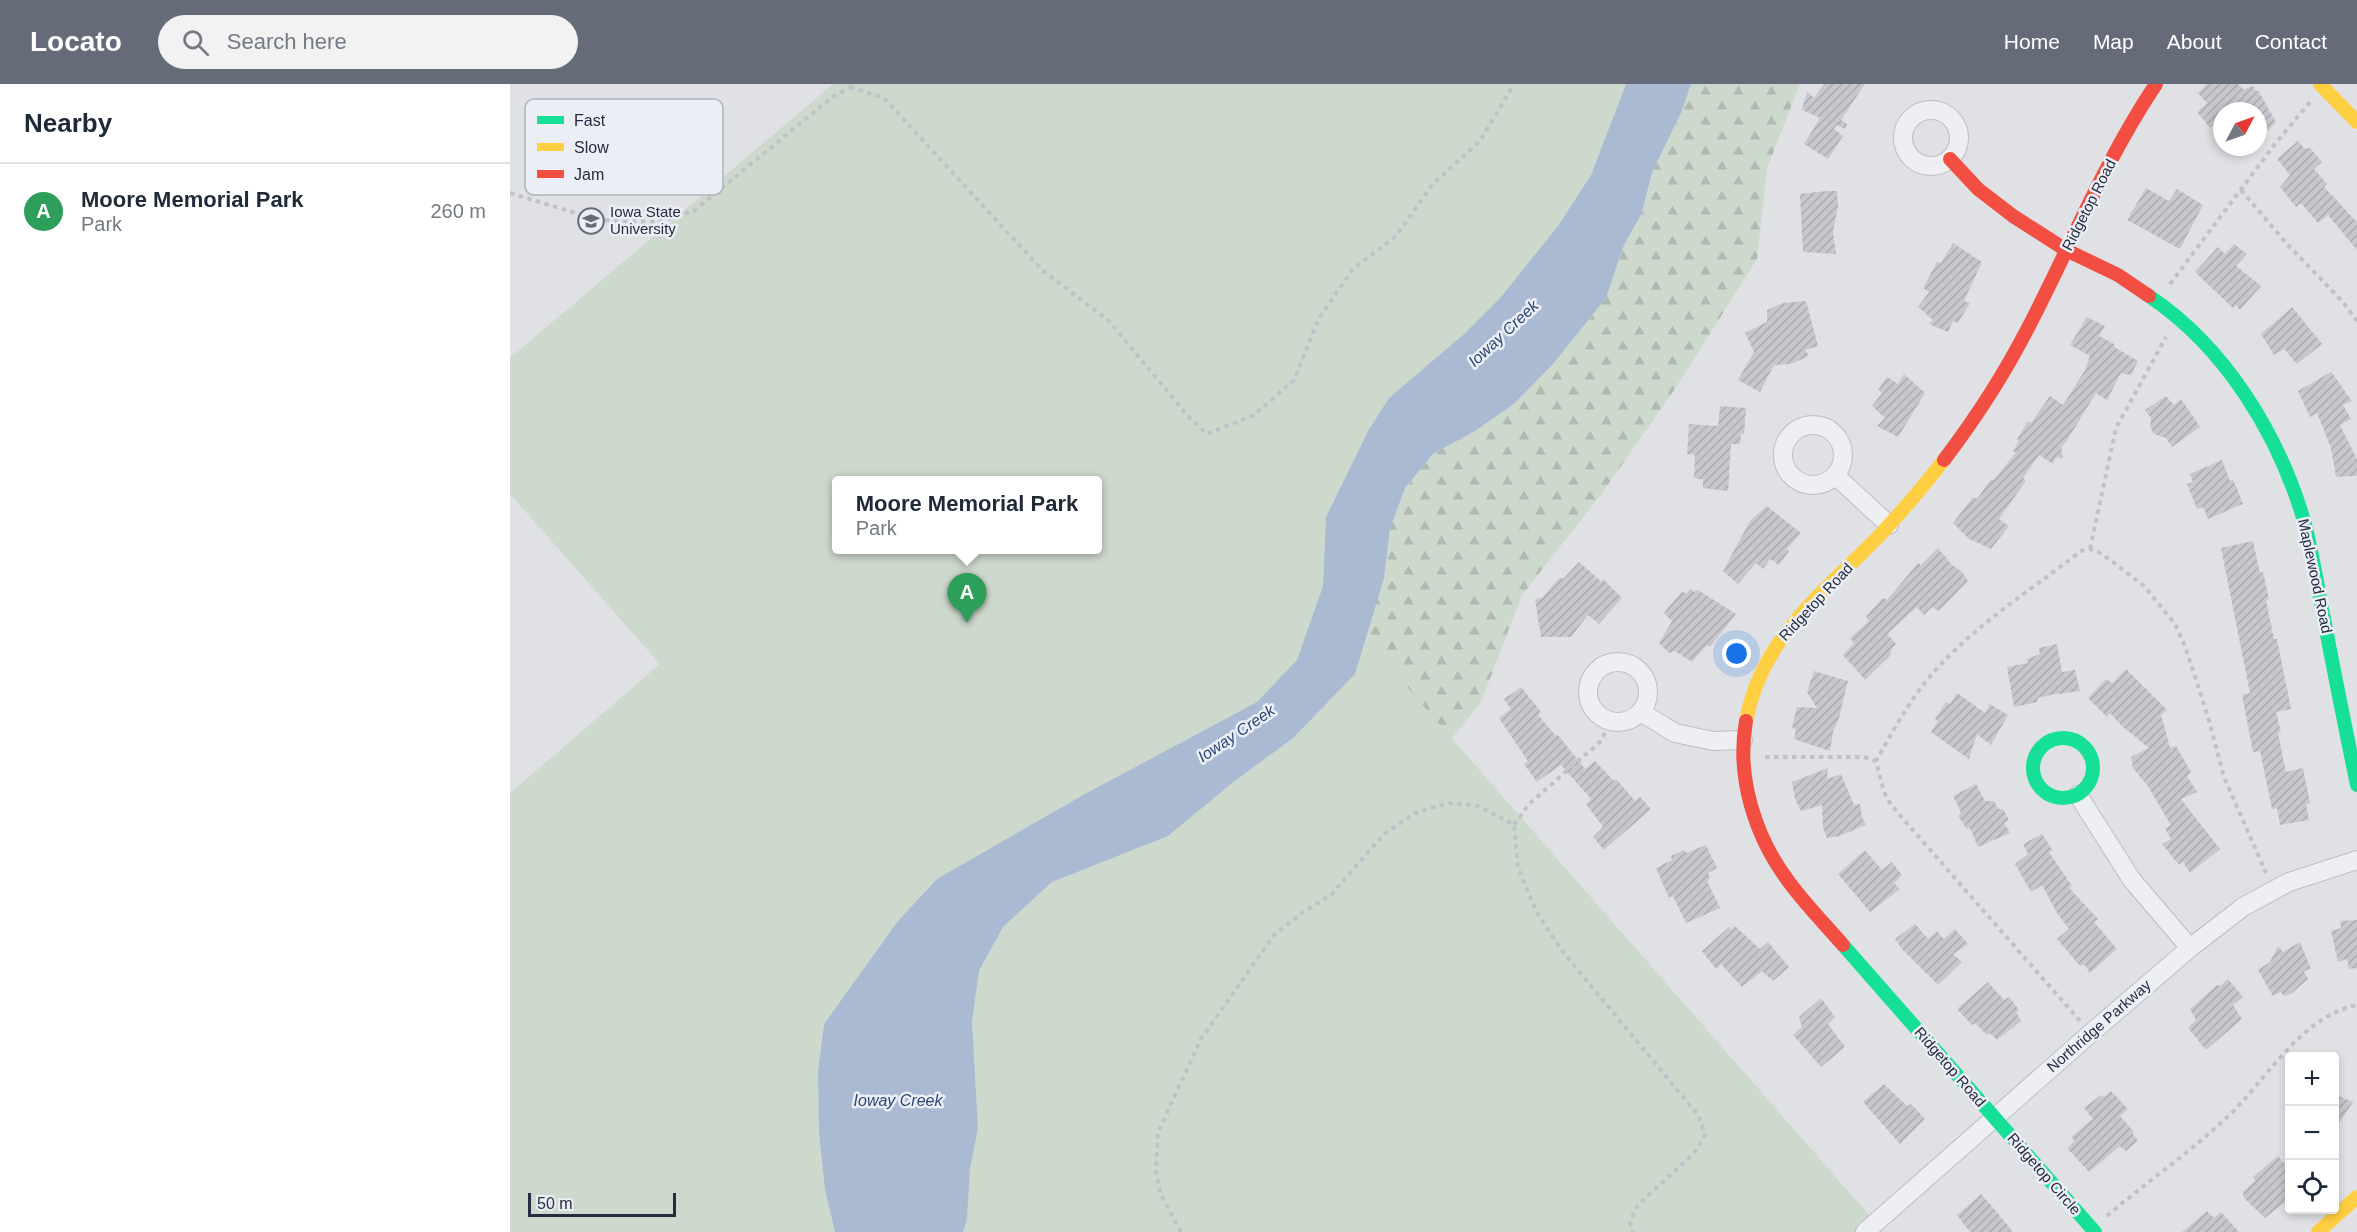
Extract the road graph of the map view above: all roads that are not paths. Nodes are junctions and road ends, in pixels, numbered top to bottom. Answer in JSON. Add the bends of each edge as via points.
{"nodes":[{"id":1,"x":2157,"y":84,"type":"edge"},
{"id":2,"x":2321,"y":85,"type":"edge"},
{"id":3,"x":2357,"y":122,"type":"edge"},
{"id":4,"x":1950,"y":159,"type":"dead end"},
{"id":5,"x":2066,"y":250,"type":"junction"},
{"id":6,"x":1836,"y":476,"type":"dead end"},
{"id":7,"x":1889,"y":525,"type":"junction"},
{"id":8,"x":1641,"y":712,"type":"junction"},
{"id":9,"x":1744,"y":748,"type":"junction"},
{"id":10,"x":2357,"y":786,"type":"edge"},
{"id":11,"x":2078,"y":795,"type":"junction"},
{"id":12,"x":2357,"y":860,"type":"edge"},
{"id":13,"x":2190,"y":948,"type":"junction"},
{"id":14,"x":1994,"y":1117,"type":"junction"},
{"id":15,"x":2357,"y":1197,"type":"edge"},
{"id":16,"x":2093,"y":1230,"type":"edge"},
{"id":17,"x":1865,"y":1232,"type":"edge"},
{"id":18,"x":2318,"y":1232,"type":"edge"}],
"edges":[{"from":1,"to":5,"type":"street","name":"Ridgetop Road","via":[[2106,168]]},
{"from":2,"to":3,"type":"street"},
{"from":4,"to":5,"type":"street","name":"Maplewood Road","via":[[1978,189]]},
{"from":5,"to":7,"type":"street","name":"Ridgetop Road","via":[[2007,370],[1938,469]]},
{"from":5,"to":10,"type":"street","name":"Maplewood Road","via":[[2118,275],[2179,319],[2211,351],[2252,403],[2282,463],[2304,521]]},
{"from":6,"to":7,"type":"street"},
{"from":7,"to":9,"type":"street","name":"Ridgetop Road","via":[[1791,624],[1770,653],[1752,697]]},
{"from":8,"to":8,"type":"street","via":[[1627,721],[1611,722],[1594,710],[1588,691],[1596,672],[1604,666],[1625,663],[1642,674],[1648,693]]},
{"from":8,"to":9,"type":"street","via":[[1675,733]]},
{"from":9,"to":14,"type":"street","name":"Ridgetop Road","via":[[1744,776],[1753,817],[1769,855],[1789,883]]},
{"from":11,"to":11,"type":"street","via":[[2048,795],[2035,780],[2034,759],[2047,743],[2055,739],[2075,740],[2089,753],[2094,771],[2086,789]]},
{"from":11,"to":13,"type":"street","via":[[2132,879]]},
{"from":12,"to":13,"type":"street","name":"Northridge Parkway","via":[[2289,882],[2242,906]]},
{"from":13,"to":14,"type":"street","name":"Northridge Parkway"},
{"from":14,"to":16,"type":"street","name":"Ridgetop Circle"},
{"from":14,"to":17,"type":"street","name":"Northridge Parkway"},
{"from":15,"to":18,"type":"street"}]}
